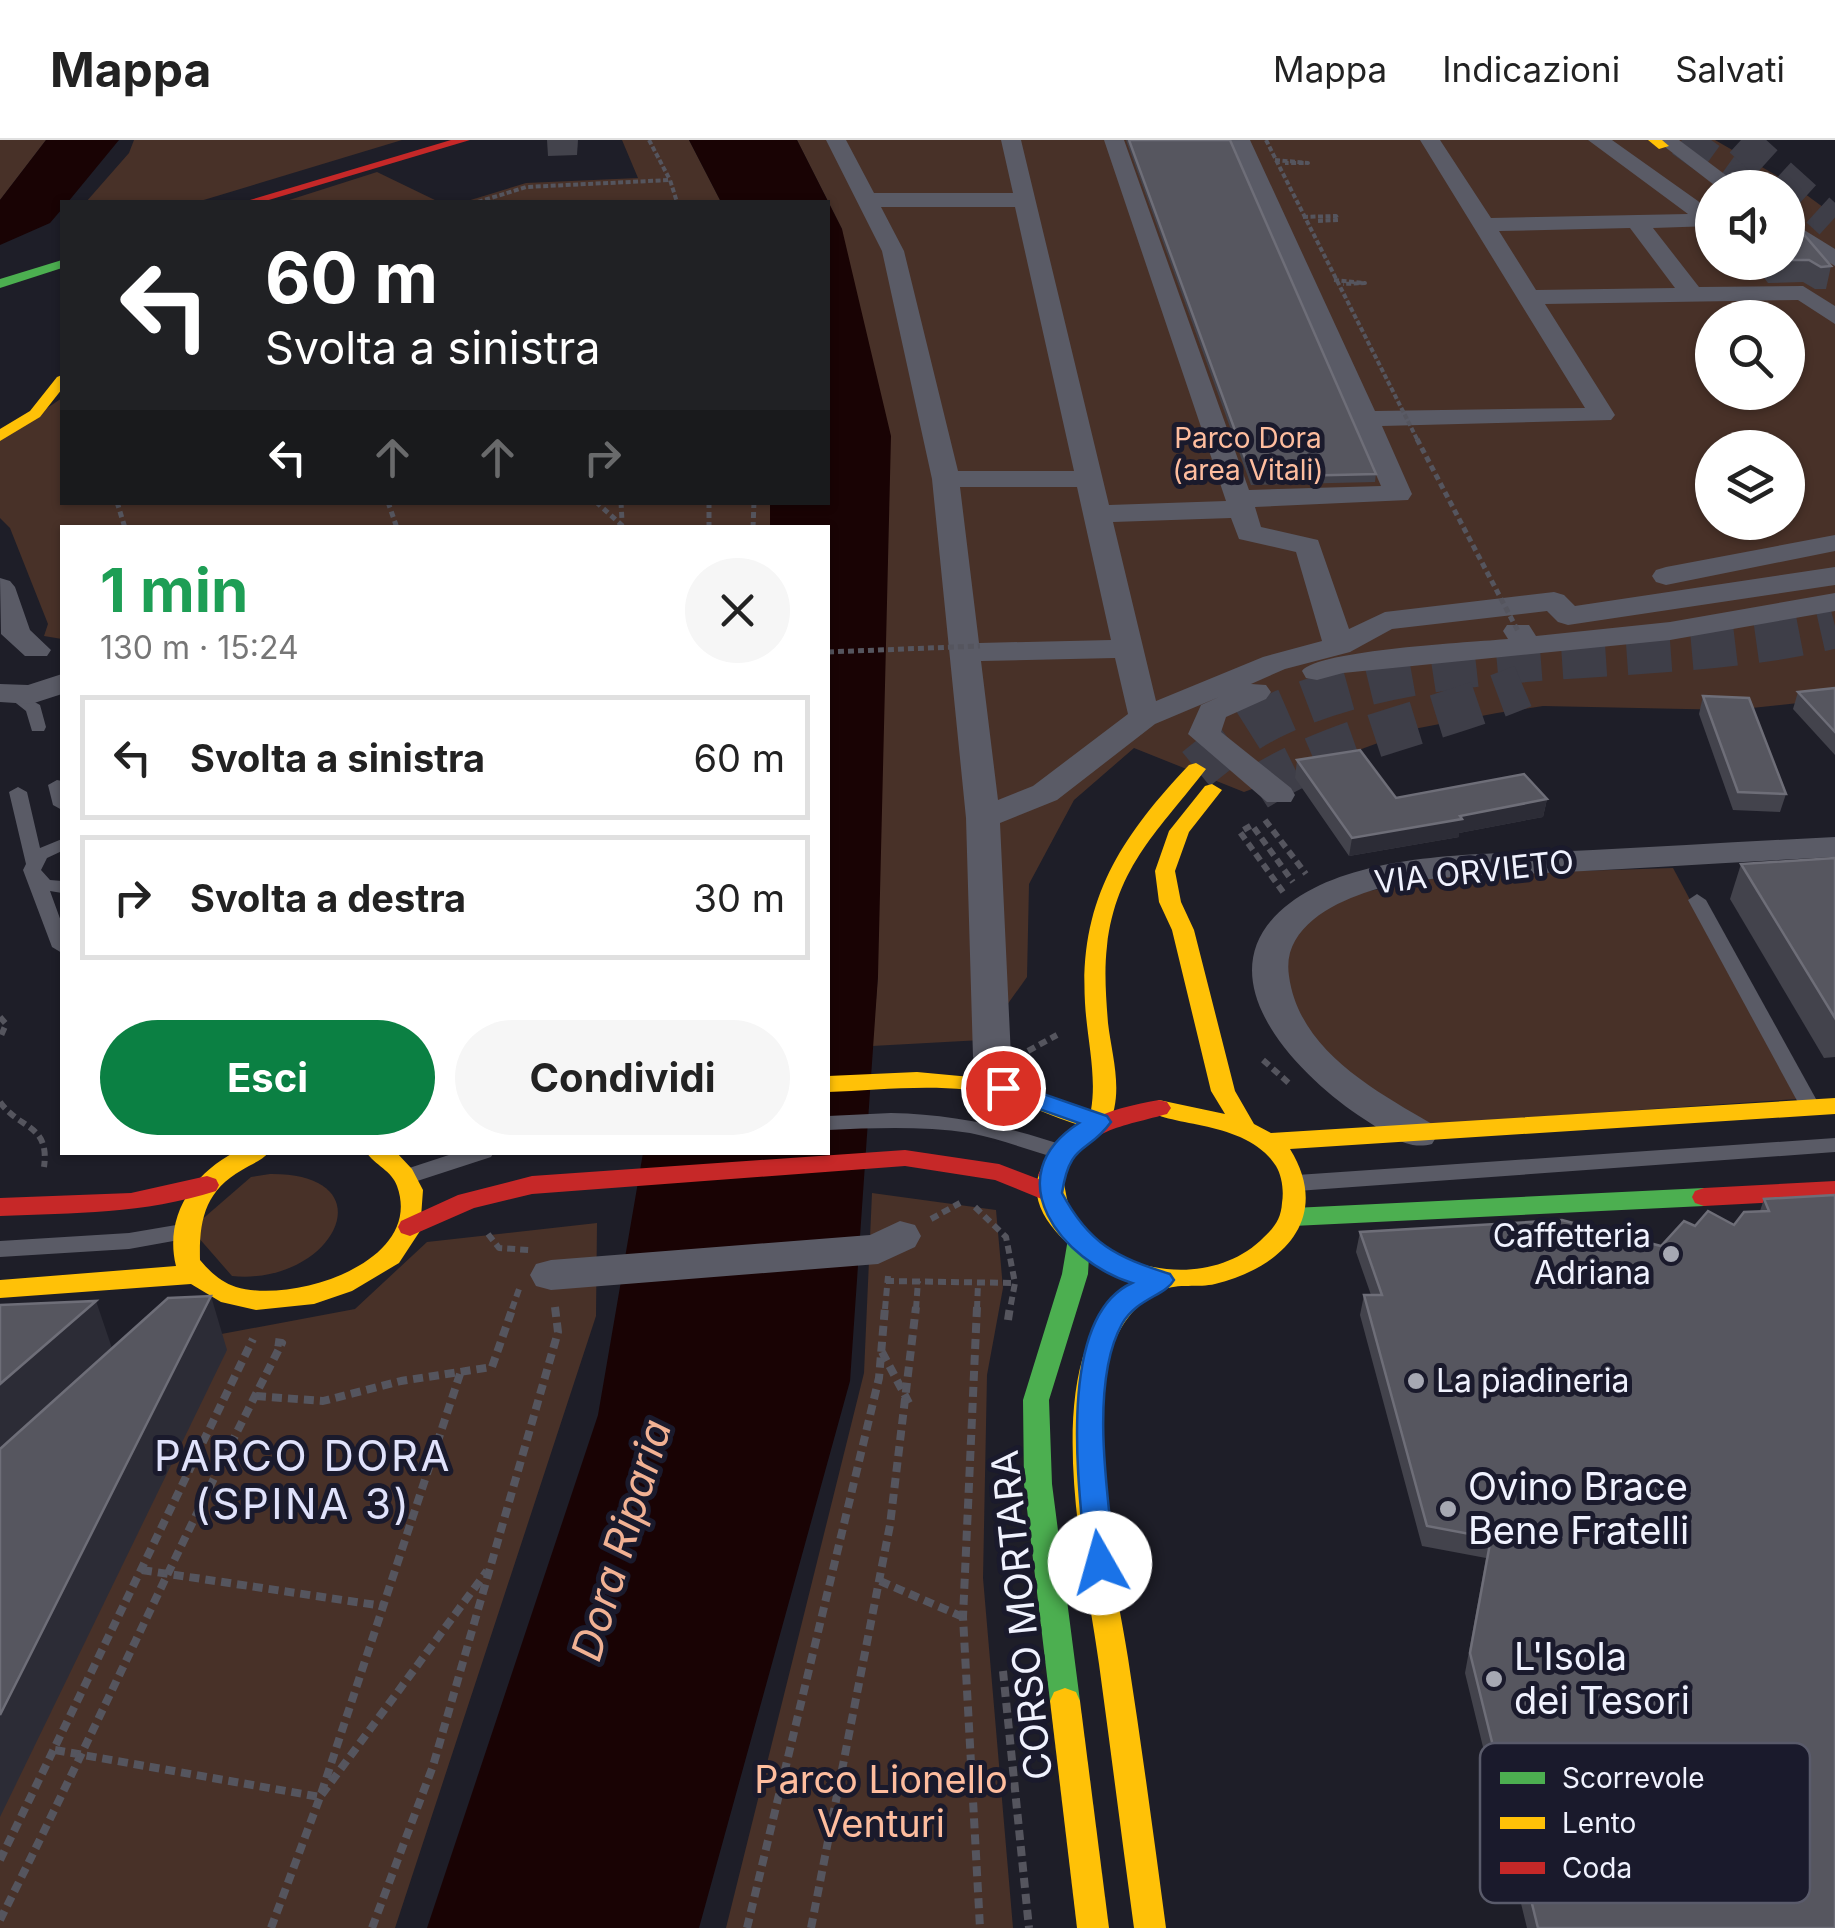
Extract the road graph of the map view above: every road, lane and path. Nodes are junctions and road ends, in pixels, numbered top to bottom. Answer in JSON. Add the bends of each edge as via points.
{"nodes":[{"id":1,"x":464,"y":140,"type":"edge"},
{"id":2,"x":649,"y":140,"type":"edge"},
{"id":3,"x":836,"y":140,"type":"edge"},
{"id":4,"x":1011,"y":140,"type":"edge"},
{"id":5,"x":1114,"y":140,"type":"edge"},
{"id":6,"x":1240,"y":140,"type":"edge"},
{"id":7,"x":1266,"y":140,"type":"edge"},
{"id":8,"x":1430,"y":140,"type":"edge"},
{"id":9,"x":1598,"y":140,"type":"edge"},
{"id":10,"x":1661,"y":142,"type":"edge"},
{"id":11,"x":1273,"y":160,"type":"junction"},
{"id":12,"x":1285,"y":164,"type":"dead end"},
{"id":13,"x":1705,"y":170,"type":"edge"},
{"id":14,"x":670,"y":180,"type":"junction"},
{"id":15,"x":276,"y":200,"type":"edge"},
{"id":16,"x":484,"y":200,"type":"edge"},
{"id":17,"x":677,"y":200,"type":"edge"},
{"id":18,"x":868,"y":200,"type":"junction"},
{"id":19,"x":1022,"y":200,"type":"junction"},
{"id":20,"x":1303,"y":217,"type":"junction"},
{"id":21,"x":1316,"y":221,"type":"dead end"},
{"id":22,"x":1637,"y":222,"type":"junction"},
{"id":23,"x":1484,"y":225,"type":"junction"},
{"id":24,"x":1805,"y":239,"type":"edge"},
{"id":25,"x":1835,"y":259,"type":"edge"},
{"id":26,"x":60,"y":265,"type":"edge"},
{"id":27,"x":1334,"y":280,"type":"junction"},
{"id":28,"x":0,"y":284,"type":"edge"},
{"id":29,"x":1343,"y":284,"type":"dead end"},
{"id":30,"x":1693,"y":295,"type":"junction"},
{"id":31,"x":1530,"y":297,"type":"junction"},
{"id":32,"x":1835,"y":317,"type":"edge"},
{"id":33,"x":60,"y":382,"type":"edge"},
{"id":34,"x":1366,"y":419,"type":"junction"},
{"id":35,"x":0,"y":420,"type":"edge"},
{"id":36,"x":0,"y":436,"type":"edge"},
{"id":37,"x":946,"y":479,"type":"junction"},
{"id":38,"x":1089,"y":480,"type":"junction"},
{"id":39,"x":1240,"y":504,"type":"junction"},
{"id":40,"x":600,"y":505,"type":"edge"},
{"id":41,"x":1098,"y":514,"type":"junction"},
{"id":42,"x":624,"y":525,"type":"edge"},
{"id":43,"x":1835,"y":544,"type":"edge"},
{"id":44,"x":1835,"y":576,"type":"edge"},
{"id":45,"x":0,"y":588,"type":"edge"},
{"id":46,"x":1554,"y":601,"type":"junction"},
{"id":47,"x":1835,"y":602,"type":"edge"},
{"id":48,"x":1523,"y":639,"type":"junction"},
{"id":49,"x":1338,"y":646,"type":"junction"},
{"id":50,"x":972,"y":649,"type":"junction"},
{"id":51,"x":1128,"y":650,"type":"junction"},
{"id":52,"x":830,"y":652,"type":"edge"},
{"id":53,"x":21,"y":655,"type":"edge"},
{"id":54,"x":1144,"y":717,"type":"junction"},
{"id":55,"x":1196,"y":769,"type":"tunnel mouth"},
{"id":56,"x":1226,"y":777,"type":"dead end"},
{"id":57,"x":57,"y":785,"type":"dead end"},
{"id":58,"x":18,"y":792,"type":"dead end"},
{"id":59,"x":1259,"y":795,"type":"dead end"},
{"id":60,"x":60,"y":797,"type":"edge"},
{"id":61,"x":983,"y":818,"type":"junction"},
{"id":62,"x":60,"y":845,"type":"edge"},
{"id":63,"x":1835,"y":847,"type":"edge"},
{"id":64,"x":35,"y":872,"type":"junction"},
{"id":65,"x":60,"y":886,"type":"edge"},
{"id":66,"x":1698,"y":900,"type":"dead end"},
{"id":67,"x":1192,"y":902,"type":"dead end"},
{"id":68,"x":1183,"y":930,"type":"junction"},
{"id":69,"x":60,"y":941,"type":"edge"},
{"id":70,"x":0,"y":1017,"type":"edge"},
{"id":71,"x":0,"y":1038,"type":"edge"},
{"id":72,"x":992,"y":1057,"type":"dead end"},
{"id":73,"x":1053,"y":1078,"type":"dead end"},
{"id":74,"x":830,"y":1084,"type":"edge"},
{"id":75,"x":1010,"y":1089,"type":"junction"},
{"id":76,"x":0,"y":1102,"type":"edge"},
{"id":77,"x":1835,"y":1106,"type":"edge"},
{"id":78,"x":1810,"y":1108,"type":"junction"},
{"id":79,"x":1099,"y":1122,"type":"junction"},
{"id":80,"x":830,"y":1123,"type":"edge"},
{"id":81,"x":1418,"y":1134,"type":"junction"},
{"id":82,"x":1255,"y":1135,"type":"junction"},
{"id":83,"x":1835,"y":1145,"type":"edge"},
{"id":84,"x":1062,"y":1153,"type":"junction"},
{"id":85,"x":206,"y":1155,"type":"edge"},
{"id":86,"x":250,"y":1155,"type":"edge"},
{"id":87,"x":382,"y":1155,"type":"edge"},
{"id":88,"x":475,"y":1155,"type":"edge"},
{"id":89,"x":44,"y":1171,"type":"dead end"},
{"id":90,"x":405,"y":1177,"type":"junction"},
{"id":91,"x":210,"y":1181,"type":"junction"},
{"id":92,"x":1296,"y":1183,"type":"junction"},
{"id":93,"x":1835,"y":1190,"type":"edge"},
{"id":94,"x":1049,"y":1193,"type":"junction"},
{"id":95,"x":967,"y":1200,"type":"dead end"},
{"id":96,"x":0,"y":1206,"type":"edge"},
{"id":97,"x":1294,"y":1217,"type":"junction"},
{"id":98,"x":478,"y":1221,"type":"dead end"},
{"id":99,"x":410,"y":1227,"type":"junction"},
{"id":100,"x":183,"y":1232,"type":"junction"},
{"id":101,"x":900,"y":1236,"type":"joint"},
{"id":102,"x":1078,"y":1239,"type":"junction"},
{"id":103,"x":0,"y":1249,"type":"edge"},
{"id":104,"x":534,"y":1268,"type":"junction"},
{"id":105,"x":870,"y":1280,"type":"dead end"},
{"id":106,"x":1161,"y":1280,"type":"junction"},
{"id":107,"x":887,"y":1281,"type":"junction"},
{"id":108,"x":918,"y":1281,"type":"junction"},
{"id":109,"x":978,"y":1282,"type":"junction"},
{"id":110,"x":0,"y":1289,"type":"edge"},
{"id":111,"x":202,"y":1294,"type":"junction"},
{"id":112,"x":882,"y":1351,"type":"junction"},
{"id":113,"x":460,"y":1374,"type":"junction"},
{"id":114,"x":255,"y":1396,"type":"junction"},
{"id":115,"x":909,"y":1404,"type":"junction"},
{"id":116,"x":490,"y":1566,"type":"junction"},
{"id":117,"x":142,"y":1570,"type":"junction"},
{"id":118,"x":166,"y":1573,"type":"junction"},
{"id":119,"x":880,"y":1581,"type":"junction"},
{"id":120,"x":383,"y":1606,"type":"junction"},
{"id":121,"x":963,"y":1617,"type":"junction"},
{"id":122,"x":55,"y":1750,"type":"junction"},
{"id":123,"x":83,"y":1754,"type":"junction"},
{"id":124,"x":320,"y":1797,"type":"junction"},
{"id":125,"x":0,"y":1860,"type":"edge"},
{"id":126,"x":0,"y":1920,"type":"edge"},
{"id":127,"x":271,"y":1928,"type":"edge"},
{"id":128,"x":372,"y":1928,"type":"edge"},
{"id":129,"x":747,"y":1928,"type":"edge"},
{"id":130,"x":811,"y":1928,"type":"edge"},
{"id":131,"x":980,"y":1928,"type":"edge"},
{"id":132,"x":1092,"y":1928,"type":"edge"},
{"id":133,"x":1150,"y":1928,"type":"edge"}],
"edges":[{"from":1,"to":15,"type":"main road"},
{"from":2,"to":14,"type":"path"},
{"from":3,"to":18,"type":"street"},
{"from":4,"to":19,"type":"street"},
{"from":5,"to":39,"type":"street"},
{"from":6,"to":34,"type":"street"},
{"from":7,"to":11,"type":"path","bridge":true},
{"from":8,"to":23,"type":"street"},
{"from":9,"to":22,"type":"street","via":[[1711,220]]},
{"from":10,"to":13,"type":"street"},
{"from":11,"to":12,"type":"path","via":[[1308,163]]},
{"from":11,"to":20,"type":"path","bridge":true},
{"from":14,"to":16,"type":"path","via":[[526,186]]},
{"from":14,"to":17,"type":"path"},
{"from":18,"to":19,"type":"street"},
{"from":18,"to":37,"type":"street","via":[[893,251]]},
{"from":19,"to":38,"type":"street"},
{"from":20,"to":21,"type":"path","via":[[1338,220]]},
{"from":20,"to":27,"type":"path","bridge":true},
{"from":22,"to":23,"type":"street"},
{"from":22,"to":30,"type":"street"},
{"from":23,"to":31,"type":"street"},
{"from":24,"to":25,"type":"street"},
{"from":26,"to":28,"type":"main road"},
{"from":27,"to":29,"type":"path","via":[[1365,284]]},
{"from":27,"to":48,"type":"path","bridge":true},
{"from":30,"to":31,"type":"street"},
{"from":30,"to":32,"type":"street","via":[[1803,293]]},
{"from":31,"to":34,"type":"street","via":[[1602,414]]},
{"from":33,"to":35,"type":"main road"},
{"from":33,"to":36,"type":"main road","via":[[34,414]]},
{"from":34,"to":39,"type":"street","via":[[1398,494]]},
{"from":37,"to":38,"type":"street"},
{"from":37,"to":50,"type":"street"},
{"from":38,"to":41,"type":"street"},
{"from":39,"to":41,"type":"street"},
{"from":39,"to":49,"type":"street","via":[[1250,533],[1308,546]]},
{"from":40,"to":42,"type":"path"},
{"from":41,"to":51,"type":"street"},
{"from":43,"to":46,"type":"street","via":[[1561,593]]},
{"from":44,"to":46,"type":"street","via":[[1568,616]]},
{"from":45,"to":53,"type":"street"},
{"from":46,"to":49,"type":"street","via":[[1385,621]]},
{"from":47,"to":48,"type":"street","via":[[1670,630]]},
{"from":48,"to":59,"type":"street","via":[[1341,664],[1212,712],[1204,734]]},
{"from":49,"to":54,"type":"street","via":[[1274,663]]},
{"from":50,"to":51,"type":"street"},
{"from":50,"to":52,"type":"path","bridge":true},
{"from":50,"to":61,"type":"street"},
{"from":51,"to":54,"type":"street"},
{"from":54,"to":61,"type":"street","via":[[1045,793]]},
{"from":55,"to":79,"type":"main road","via":[[1111,872],[1098,917],[1092,971],[1109,1090]]},
{"from":56,"to":68,"type":"main road","via":[[1179,832],[1166,871]]},
{"from":57,"to":60,"type":"lane"},
{"from":58,"to":64,"type":"lane"},
{"from":61,"to":72,"type":"street"},
{"from":62,"to":64,"type":"lane","via":[[49,849]]},
{"from":63,"to":81,"type":"street","name":"VIA ORVIETO","via":[[1454,868],[1353,885],[1314,902],[1270,946],[1276,1004],[1318,1064]]},
{"from":64,"to":65,"type":"lane"},
{"from":64,"to":69,"type":"lane"},
{"from":66,"to":78,"type":"lane"},
{"from":67,"to":68,"type":"main road"},
{"from":68,"to":82,"type":"main road","via":[[1223,1091]]},
{"from":70,"to":71,"type":"path","via":[[6,1024]]},
{"from":73,"to":75,"type":"main road"},
{"from":74,"to":75,"type":"main road","via":[[917,1080]]},
{"from":75,"to":79,"type":"main road"},
{"from":76,"to":89,"type":"path","via":[[44,1139]]},
{"from":77,"to":78,"type":"main road"},
{"from":78,"to":81,"type":"main road"},
{"from":79,"to":82,"type":"main road","via":[[1158,1108],[1190,1110]]},
{"from":79,"to":84,"type":"main road"},
{"from":80,"to":84,"type":"lane","via":[[911,1119],[991,1128]]},
{"from":81,"to":82,"type":"main road"},
{"from":82,"to":92,"type":"main road"},
{"from":83,"to":92,"type":"lane"},
{"from":84,"to":94,"type":"main road"},
{"from":85,"to":91,"type":"lane"},
{"from":86,"to":91,"type":"main road"},
{"from":87,"to":90,"type":"main road"},
{"from":88,"to":90,"type":"lane"},
{"from":90,"to":99,"type":"main road","via":[[413,1194]]},
{"from":91,"to":96,"type":"main road","via":[[168,1199],[136,1203]]},
{"from":91,"to":100,"type":"main road"},
{"from":92,"to":97,"type":"main road"},
{"from":93,"to":97,"type":"main road"},
{"from":94,"to":99,"type":"main road","via":[[999,1172],[905,1158],[594,1179],[499,1192]]},
{"from":94,"to":102,"type":"main road"},
{"from":95,"to":109,"type":"path","via":[[1006,1237],[1015,1283]]},
{"from":97,"to":106,"type":"main road","via":[[1278,1241],[1252,1260],[1200,1277]]},
{"from":98,"to":104,"type":"path","via":[[499,1248]]},
{"from":99,"to":111,"type":"main road","via":[[389,1257],[338,1290],[275,1302]]},
{"from":100,"to":103,"type":"lane"},
{"from":100,"to":111,"type":"main road"},
{"from":101,"to":104,"type":"street","via":[[878,1249]]},
{"from":101,"to":107,"type":"path"},
{"from":102,"to":106,"type":"main road","via":[[1115,1266]]},
{"from":102,"to":132,"type":"main road","name":"CORSO MORTARA","via":[[1036,1400],[1038,1484]]},
{"from":104,"to":113,"type":"path","via":[[492,1367]]},
{"from":104,"to":116,"type":"path","via":[[558,1332]]},
{"from":105,"to":107,"type":"path"},
{"from":106,"to":133,"type":"main road","via":[[1133,1294],[1106,1328],[1090,1395],[1095,1525]]},
{"from":107,"to":108,"type":"path"},
{"from":107,"to":112,"type":"path"},
{"from":108,"to":109,"type":"path"},
{"from":108,"to":115,"type":"path"},
{"from":109,"to":121,"type":"path"},
{"from":110,"to":111,"type":"main road"},
{"from":112,"to":115,"type":"path"},
{"from":112,"to":129,"type":"path"},
{"from":113,"to":114,"type":"path","via":[[324,1401]]},
{"from":113,"to":120,"type":"path"},
{"from":114,"to":117,"type":"path","via":[[282,1343],[252,1339]]},
{"from":114,"to":118,"type":"path"},
{"from":115,"to":119,"type":"path"},
{"from":116,"to":124,"type":"path"},
{"from":116,"to":128,"type":"path","via":[[433,1766]]},
{"from":117,"to":118,"type":"path"},
{"from":117,"to":122,"type":"path"},
{"from":118,"to":120,"type":"path"},
{"from":118,"to":123,"type":"path"},
{"from":119,"to":121,"type":"path"},
{"from":119,"to":130,"type":"path"},
{"from":120,"to":124,"type":"path"},
{"from":121,"to":131,"type":"path"},
{"from":122,"to":123,"type":"path"},
{"from":122,"to":125,"type":"path"},
{"from":123,"to":124,"type":"path"},
{"from":123,"to":126,"type":"path"},
{"from":124,"to":127,"type":"path"}]}
